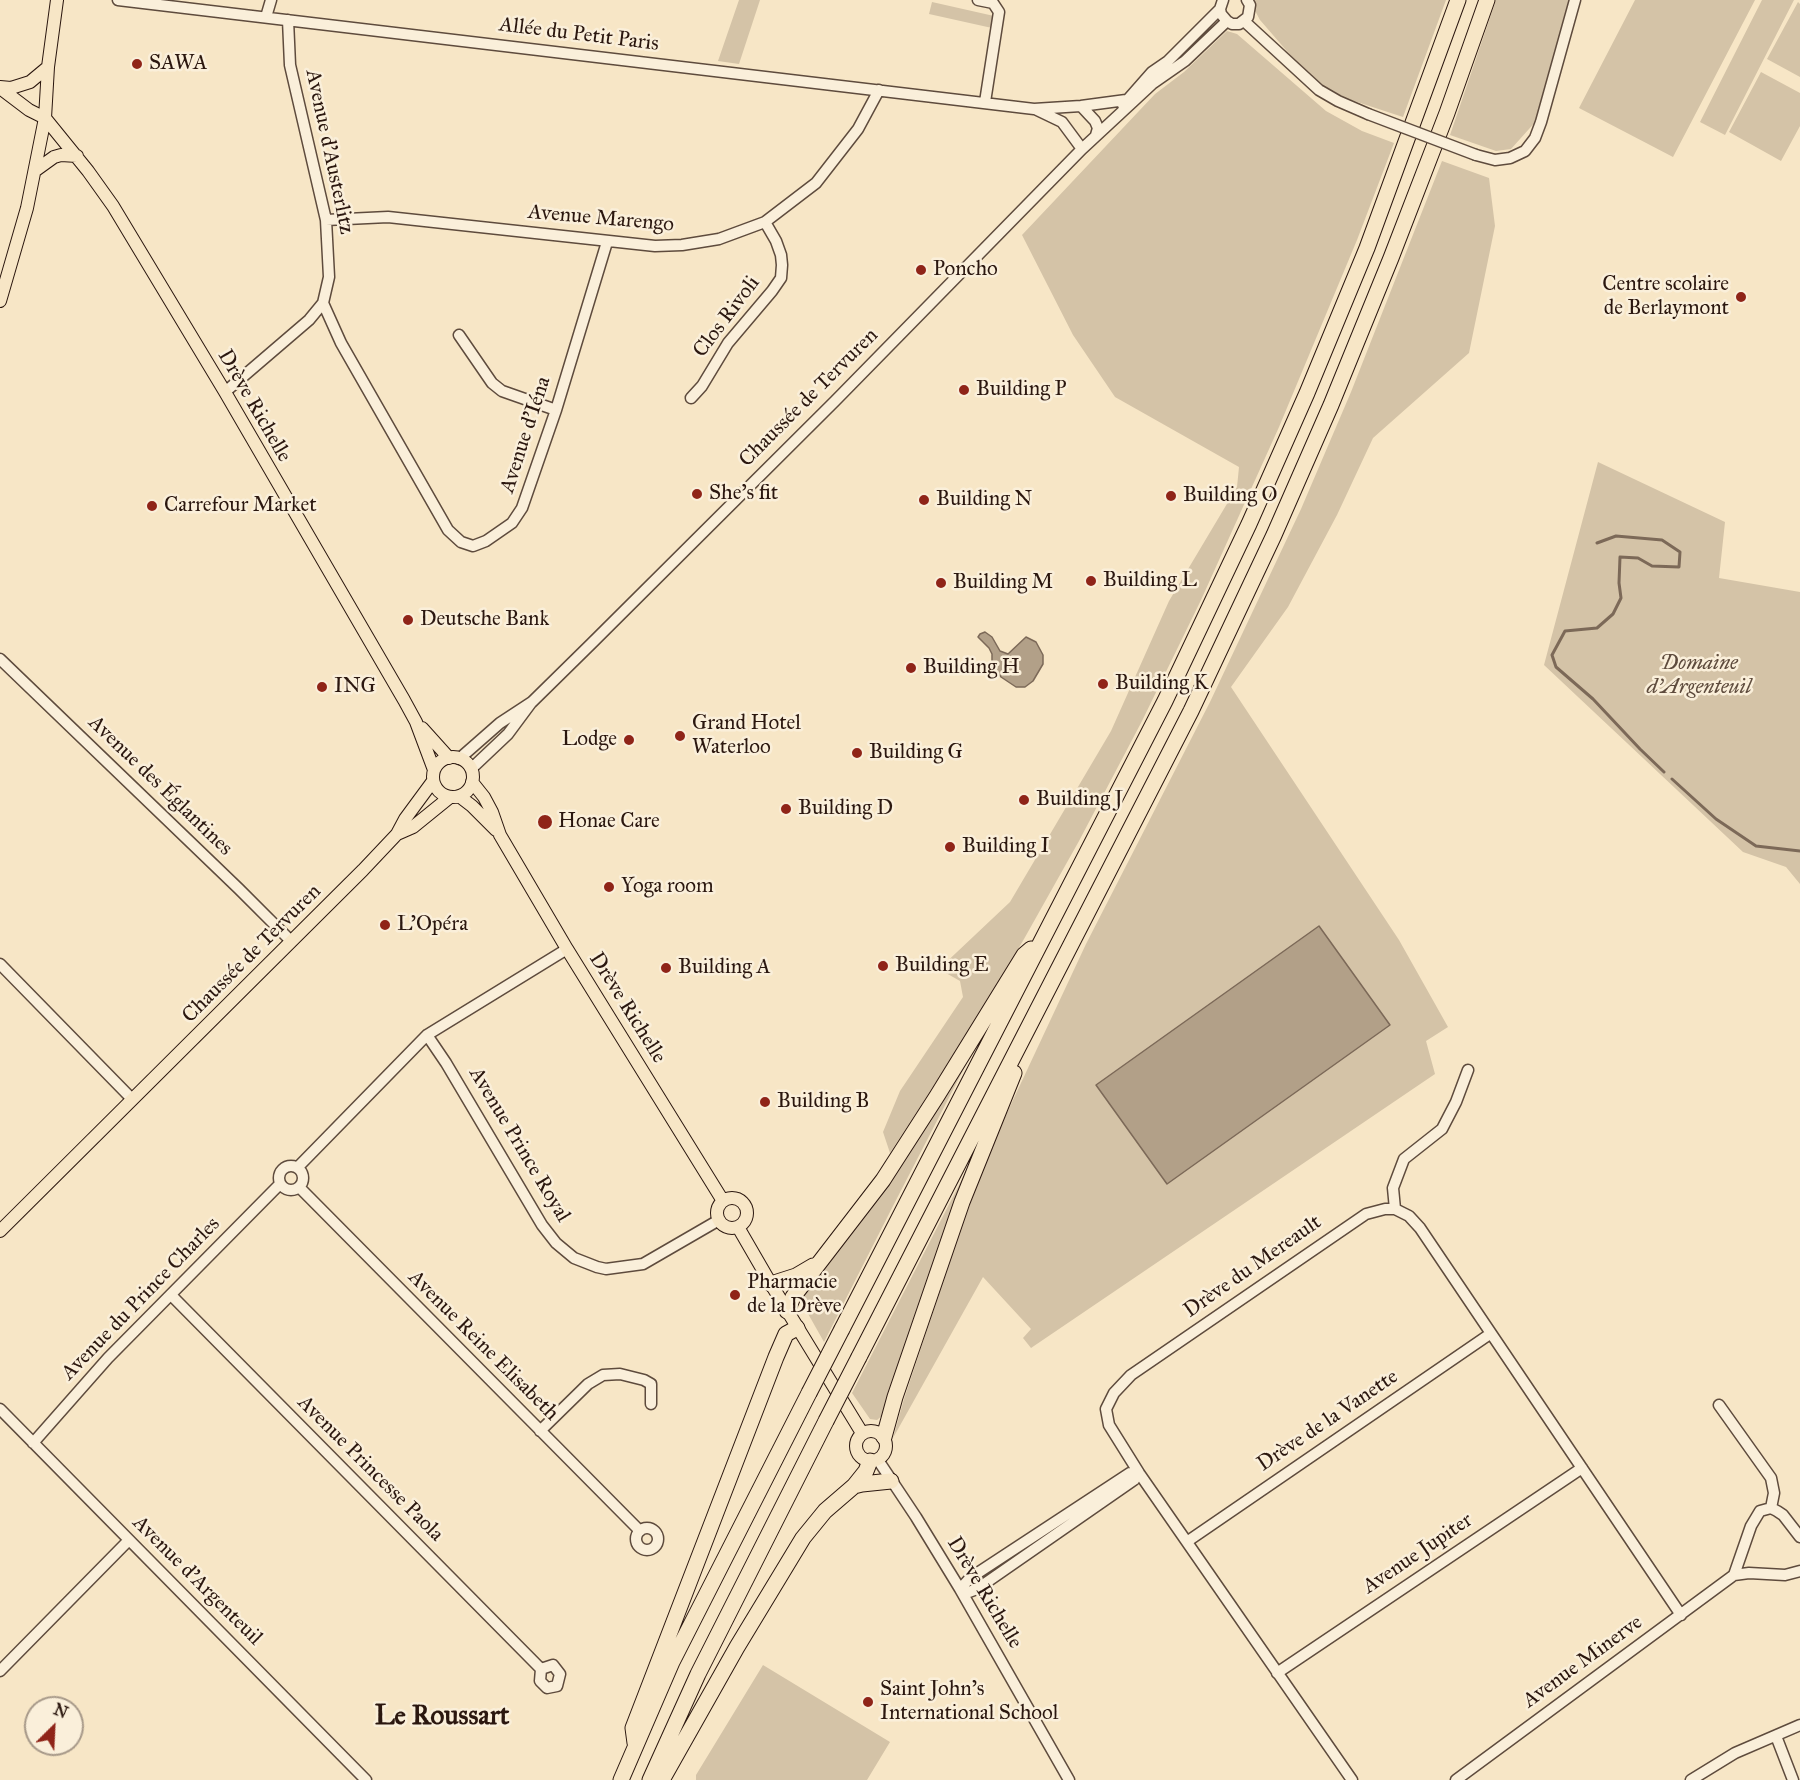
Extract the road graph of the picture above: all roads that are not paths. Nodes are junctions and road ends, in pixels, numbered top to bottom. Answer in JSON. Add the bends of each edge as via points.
{"nodes":[{"id":1,"x":57,"y":0,"type":"edge"},
{"id":2,"x":118,"y":0,"type":"edge"},
{"id":3,"x":271,"y":0,"type":"edge"},
{"id":4,"x":978,"y":0,"type":"edge"},
{"id":5,"x":1247,"y":0,"type":"edge"},
{"id":6,"x":1458,"y":0,"type":"edge"},
{"id":7,"x":1487,"y":0,"type":"edge"},
{"id":8,"x":1575,"y":0,"type":"edge"},
{"id":9,"x":1222,"y":5,"type":"edge"},
{"id":10,"x":266,"y":17,"type":"junction"},
{"id":11,"x":288,"y":20,"type":"junction"},
{"id":12,"x":1227,"y":21,"type":"junction"},
{"id":13,"x":1244,"y":21,"type":"junction"},
{"id":14,"x":48,"y":67,"type":"junction"},
{"id":15,"x":0,"y":88,"type":"edge"},
{"id":16,"x":879,"y":90,"type":"junction"},
{"id":17,"x":1126,"y":100,"type":"junction"},
{"id":18,"x":985,"y":102,"type":"junction"},
{"id":19,"x":1081,"y":106,"type":"junction"},
{"id":20,"x":1034,"y":109,"type":"junction"},
{"id":21,"x":45,"y":118,"type":"junction"},
{"id":22,"x":1112,"y":119,"type":"junction"},
{"id":23,"x":1096,"y":135,"type":"junction"},
{"id":24,"x":1082,"y":149,"type":"junction"},
{"id":25,"x":77,"y":156,"type":"junction"},
{"id":26,"x":36,"y":170,"type":"junction"},
{"id":27,"x":327,"y":220,"type":"junction"},
{"id":28,"x":765,"y":222,"type":"junction"},
{"id":29,"x":607,"y":242,"type":"junction"},
{"id":30,"x":0,"y":301,"type":"edge"},
{"id":31,"x":323,"y":303,"type":"junction"},
{"id":32,"x":459,"y":335,"type":"dead end"},
{"id":33,"x":225,"y":392,"type":"junction"},
{"id":34,"x":691,"y":398,"type":"dead end"},
{"id":35,"x":556,"y":410,"type":"junction"},
{"id":36,"x":0,"y":659,"type":"edge"},
{"id":37,"x":531,"y":702,"type":"junction"},
{"id":38,"x":416,"y":722,"type":"junction"},
{"id":39,"x":454,"y":758,"type":"junction"},
{"id":40,"x":471,"y":769,"type":"junction"},
{"id":41,"x":434,"y":775,"type":"junction"},
{"id":42,"x":472,"y":782,"type":"junction"},
{"id":43,"x":454,"y":797,"type":"junction"},
{"id":44,"x":397,"y":834,"type":"junction"},
{"id":45,"x":500,"y":835,"type":"junction"},
{"id":46,"x":1042,"y":940,"type":"junction"},
{"id":47,"x":291,"y":941,"type":"junction"},
{"id":48,"x":567,"y":949,"type":"junction"},
{"id":49,"x":0,"y":964,"type":"edge"},
{"id":50,"x":427,"y":1035,"type":"junction"},
{"id":51,"x":1018,"y":1048,"type":"junction"},
{"id":52,"x":1468,"y":1070,"type":"dead end"},
{"id":53,"x":132,"y":1099,"type":"junction"},
{"id":54,"x":298,"y":1167,"type":"junction"},
{"id":55,"x":280,"y":1184,"type":"junction"},
{"id":56,"x":299,"y":1187,"type":"junction"},
{"id":57,"x":723,"y":1201,"type":"junction"},
{"id":58,"x":1395,"y":1209,"type":"junction"},
{"id":59,"x":719,"y":1220,"type":"junction"},
{"id":60,"x":738,"y":1227,"type":"junction"},
{"id":61,"x":0,"y":1231,"type":"edge"},
{"id":62,"x":820,"y":1261,"type":"junction"},
{"id":63,"x":771,"y":1284,"type":"junction"},
{"id":64,"x":171,"y":1295,"type":"junction"},
{"id":65,"x":787,"y":1311,"type":"junction"},
{"id":66,"x":797,"y":1328,"type":"junction"},
{"id":67,"x":1490,"y":1334,"type":"junction"},
{"id":68,"x":651,"y":1404,"type":"dead end"},
{"id":69,"x":1719,"y":1405,"type":"dead end"},
{"id":70,"x":0,"y":1410,"type":"edge"},
{"id":71,"x":540,"y":1431,"type":"junction"},
{"id":72,"x":862,"y":1433,"type":"junction"},
{"id":73,"x":884,"y":1437,"type":"junction"},
{"id":74,"x":33,"y":1443,"type":"junction"},
{"id":75,"x":874,"y":1460,"type":"junction"},
{"id":76,"x":1582,"y":1468,"type":"junction"},
{"id":77,"x":1139,"y":1473,"type":"junction"},
{"id":78,"x":891,"y":1481,"type":"junction"},
{"id":79,"x":854,"y":1486,"type":"junction"},
{"id":80,"x":1771,"y":1508,"type":"junction"},
{"id":81,"x":640,"y":1531,"type":"dead end"},
{"id":82,"x":1800,"y":1537,"type":"edge"},
{"id":83,"x":129,"y":1540,"type":"junction"},
{"id":84,"x":1188,"y":1541,"type":"junction"},
{"id":85,"x":1800,"y":1571,"type":"edge"},
{"id":86,"x":1734,"y":1575,"type":"junction"},
{"id":87,"x":960,"y":1589,"type":"junction"},
{"id":88,"x":1681,"y":1615,"type":"junction"},
{"id":89,"x":541,"y":1670,"type":"dead end"},
{"id":90,"x":0,"y":1671,"type":"edge"},
{"id":91,"x":1277,"y":1673,"type":"junction"},
{"id":92,"x":1800,"y":1725,"type":"edge"},
{"id":93,"x":1776,"y":1736,"type":"junction"},
{"id":94,"x":635,"y":1743,"type":"junction"},
{"id":95,"x":366,"y":1780,"type":"edge"},
{"id":96,"x":621,"y":1780,"type":"edge"},
{"id":97,"x":650,"y":1780,"type":"edge"},
{"id":98,"x":662,"y":1780,"type":"edge"},
{"id":99,"x":1069,"y":1780,"type":"edge"},
{"id":100,"x":1352,"y":1780,"type":"edge"},
{"id":101,"x":1455,"y":1780,"type":"edge"},
{"id":102,"x":1690,"y":1780,"type":"edge"},
{"id":103,"x":1793,"y":1780,"type":"edge"}],
"edges":[{"from":1,"to":14,"type":"main road"},
{"from":2,"to":10,"type":"street","name":"Allée du Petit Paris"},
{"from":3,"to":10,"type":"street"},
{"from":4,"to":18,"type":"street","via":[[993,3],[999,12]]},
{"from":5,"to":13,"type":"street","via":[[1250,11]]},
{"from":6,"to":46,"type":"highway","via":[[1367,248],[1263,491],[1170,691]]},
{"from":7,"to":51,"type":"highway","via":[[1391,258],[1274,535],[1191,711]]},
{"from":8,"to":13,"type":"street","bridge":true,"via":[[1535,138],[1525,151],[1495,160],[1338,101],[1319,90]]},
{"from":9,"to":12,"type":"street"},
{"from":9,"to":17,"type":"street","name":"Chaussée de Tervuren"},
{"from":10,"to":11,"type":"street","name":"Allée du Petit Paris"},
{"from":11,"to":16,"type":"street","name":"Allée du Petit Paris"},
{"from":11,"to":27,"type":"street","name":"Avenue d'Austerlitz","via":[[290,65]]},
{"from":12,"to":13,"type":"street"},
{"from":12,"to":22,"type":"street","name":"Chaussée de Tervuren","via":[[1185,61]]},
{"from":14,"to":15,"type":"main road","via":[[30,82]]},
{"from":14,"to":21,"type":"main road"},
{"from":15,"to":21,"type":"main road","name":"Drève Richelle"},
{"from":16,"to":18,"type":"street","name":"Allée du Petit Paris"},
{"from":16,"to":28,"type":"street","name":"Avenue Marengo","via":[[858,129],[816,183]]},
{"from":17,"to":19,"type":"street","name":"Allée du Petit Paris"},
{"from":17,"to":22,"type":"street","name":"Chaussée de Tervuren"},
{"from":18,"to":20,"type":"street","name":"Allée du Petit Paris"},
{"from":19,"to":20,"type":"street","name":"Allée du Petit Paris"},
{"from":19,"to":23,"type":"street","via":[[1095,121]]},
{"from":20,"to":24,"type":"street","name":"Allée du Petit Paris","via":[[1062,122]]},
{"from":21,"to":25,"type":"main road","name":"Drève Richelle"},
{"from":21,"to":26,"type":"main road"},
{"from":22,"to":23,"type":"street","name":"Chaussée de Tervuren"},
{"from":23,"to":24,"type":"street","name":"Chaussée de Tervuren"},
{"from":24,"to":37,"type":"street","name":"Chaussée de Tervuren"},
{"from":25,"to":26,"type":"main road","via":[[54,157]]},
{"from":25,"to":33,"type":"main road","name":"Drève Richelle","via":[[113,206]]},
{"from":26,"to":30,"type":"main road"},
{"from":27,"to":29,"type":"street","name":"Avenue Marengo","via":[[388,217]]},
{"from":27,"to":31,"type":"street","name":"Avenue d'Austerlitz","via":[[329,277]]},
{"from":28,"to":29,"type":"street","name":"Avenue Marengo","via":[[719,238],[682,245]]},
{"from":28,"to":34,"type":"street","name":"Clos Rivoli","via":[[781,255],[781,278],[728,343]]},
{"from":29,"to":35,"type":"street","name":"Avenue d'Iéna"},
{"from":31,"to":33,"type":"street","via":[[309,320]]},
{"from":31,"to":35,"type":"street","name":"Avenue d'Iéna","via":[[341,343],[436,510],[461,542],[473,546],[512,524],[526,498]]},
{"from":32,"to":35,"type":"street","via":[[492,383],[502,391]]},
{"from":33,"to":38,"type":"main road","name":"Drève Richelle"},
{"from":36,"to":47,"type":"street","name":"Avenue des Églantines"},
{"from":37,"to":39,"type":"street","name":"Chaussée de Tervuren"},
{"from":37,"to":40,"type":"street","name":"Chaussée de Tervuren","via":[[508,734]]},
{"from":38,"to":39,"type":"main road","name":"Drève Richelle"},
{"from":38,"to":41,"type":"main road","name":"Drève Richelle"},
{"from":39,"to":40,"type":"main road"},
{"from":39,"to":41,"type":"main road","via":[[438,764]]},
{"from":40,"to":42,"type":"main road"},
{"from":41,"to":43,"type":"main road","via":[[436,788]]},
{"from":41,"to":44,"type":"main road","name":"Chaussée de Tervuren"},
{"from":42,"to":43,"type":"main road","via":[[470,788]]},
{"from":42,"to":45,"type":"main road","name":"Drève Richelle","via":[[492,812]]},
{"from":43,"to":44,"type":"main road","name":"Chaussée de Tervuren"},
{"from":43,"to":45,"type":"main road","name":"Drève Richelle","via":[[472,806]]},
{"from":44,"to":47,"type":"main road","name":"Chaussée de Tervuren"},
{"from":45,"to":48,"type":"main road","name":"Drève Richelle"},
{"from":46,"to":62,"type":"highway","via":[[1024,955],[883,1180]]},
{"from":46,"to":94,"type":"highway","bridge":true,"via":[[672,1662]]},
{"from":47,"to":53,"type":"main road","name":"Chaussée de Tervuren"},
{"from":48,"to":50,"type":"street"},
{"from":48,"to":57,"type":"main road","name":"Drève Richelle"},
{"from":49,"to":53,"type":"street"},
{"from":50,"to":54,"type":"street"},
{"from":50,"to":59,"type":"street","name":"Avenue Prince Royal","via":[[542,1225],[574,1258],[606,1269],[643,1264]]},
{"from":51,"to":73,"type":"highway","via":[[1013,1079],[962,1202]]},
{"from":51,"to":97,"type":"highway","bridge":true,"via":[[698,1674]]},
{"from":52,"to":58,"type":"street","via":[[1442,1129],[1404,1159],[1393,1188]]},
{"from":53,"to":61,"type":"main road","name":"Chaussée de Tervuren"},
{"from":54,"to":55,"type":"street","via":[[288,1165],[281,1170]]},
{"from":54,"to":56,"type":"street","via":[[303,1175]]},
{"from":55,"to":56,"type":"street","via":[[292,1190]]},
{"from":55,"to":64,"type":"street","name":"Avenue du Prince Charles"},
{"from":56,"to":71,"type":"street","name":"Avenue Reine Elisabeth"},
{"from":57,"to":59,"type":"main road","via":[[718,1206]]},
{"from":57,"to":60,"type":"main road","via":[[734,1198],[744,1204],[746,1219]]},
{"from":58,"to":67,"type":"street","via":[[1420,1228]]},
{"from":58,"to":77,"type":"street","name":"Drève du Mereault","via":[[1375,1211],[1355,1220],[1131,1375],[1114,1393],[1106,1409],[1109,1425]]},
{"from":59,"to":60,"type":"main road","via":[[724,1226]]},
{"from":60,"to":63,"type":"main road"},
{"from":62,"to":63,"type":"highway","via":[[796,1276]]},
{"from":62,"to":65,"type":"highway"},
{"from":63,"to":65,"type":"main road"},
{"from":64,"to":74,"type":"street","name":"Avenue du Prince Charles","via":[[108,1358]]},
{"from":64,"to":89,"type":"street","name":"Avenue Princesse Paola"},
{"from":65,"to":66,"type":"main road"},
{"from":66,"to":72,"type":"main road"},
{"from":66,"to":94,"type":"highway","via":[[786,1334],[776,1357],[633,1728]]},
{"from":67,"to":76,"type":"street"},
{"from":67,"to":84,"type":"street","name":"Drève de la Vanette"},
{"from":68,"to":71,"type":"street","via":[[651,1384],[620,1374],[603,1376],[588,1384]]},
{"from":69,"to":80,"type":"street","via":[[1771,1478]]},
{"from":70,"to":74,"type":"street","name":"Avenue d'Argenteuil"},
{"from":71,"to":81,"type":"street","name":"Avenue Reine Elisabeth"},
{"from":72,"to":73,"type":"main road","via":[[873,1431]]},
{"from":72,"to":75,"type":"main road","via":[[855,1446],[858,1454]]},
{"from":73,"to":75,"type":"main road","via":[[886,1449]]},
{"from":74,"to":83,"type":"street","name":"Avenue d'Argenteuil"},
{"from":75,"to":78,"type":"street","name":"Drève Richelle"},
{"from":75,"to":79,"type":"highway"},
{"from":76,"to":88,"type":"street"},
{"from":76,"to":91,"type":"street","name":"Avenue Jupiter"},
{"from":77,"to":84,"type":"street","name":"Drève du Mereault"},
{"from":77,"to":87,"type":"street","via":[[1130,1473],[970,1578]]},
{"from":78,"to":79,"type":"highway"},
{"from":78,"to":87,"type":"street","name":"Drève Richelle"},
{"from":79,"to":98,"type":"highway","via":[[802,1538]]},
{"from":80,"to":82,"type":"street","via":[[1784,1515]]},
{"from":80,"to":86,"type":"street","via":[[1756,1516]]},
{"from":83,"to":90,"type":"street"},
{"from":83,"to":95,"type":"street","name":"Avenue d'Argenteuil"},
{"from":84,"to":91,"type":"street","name":"Drève du Mereault"},
{"from":85,"to":86,"type":"street","via":[[1785,1575]]},
{"from":86,"to":88,"type":"street","name":"Avenue Minerve"},
{"from":87,"to":99,"type":"street","name":"Drève Richelle"},
{"from":88,"to":101,"type":"street","name":"Avenue Minerve"},
{"from":91,"to":100,"type":"street","name":"Drève du Mereault"},
{"from":92,"to":93,"type":"street"},
{"from":93,"to":102,"type":"street","via":[[1735,1753]]},
{"from":93,"to":103,"type":"street"},
{"from":94,"to":96,"type":"highway"}]}
